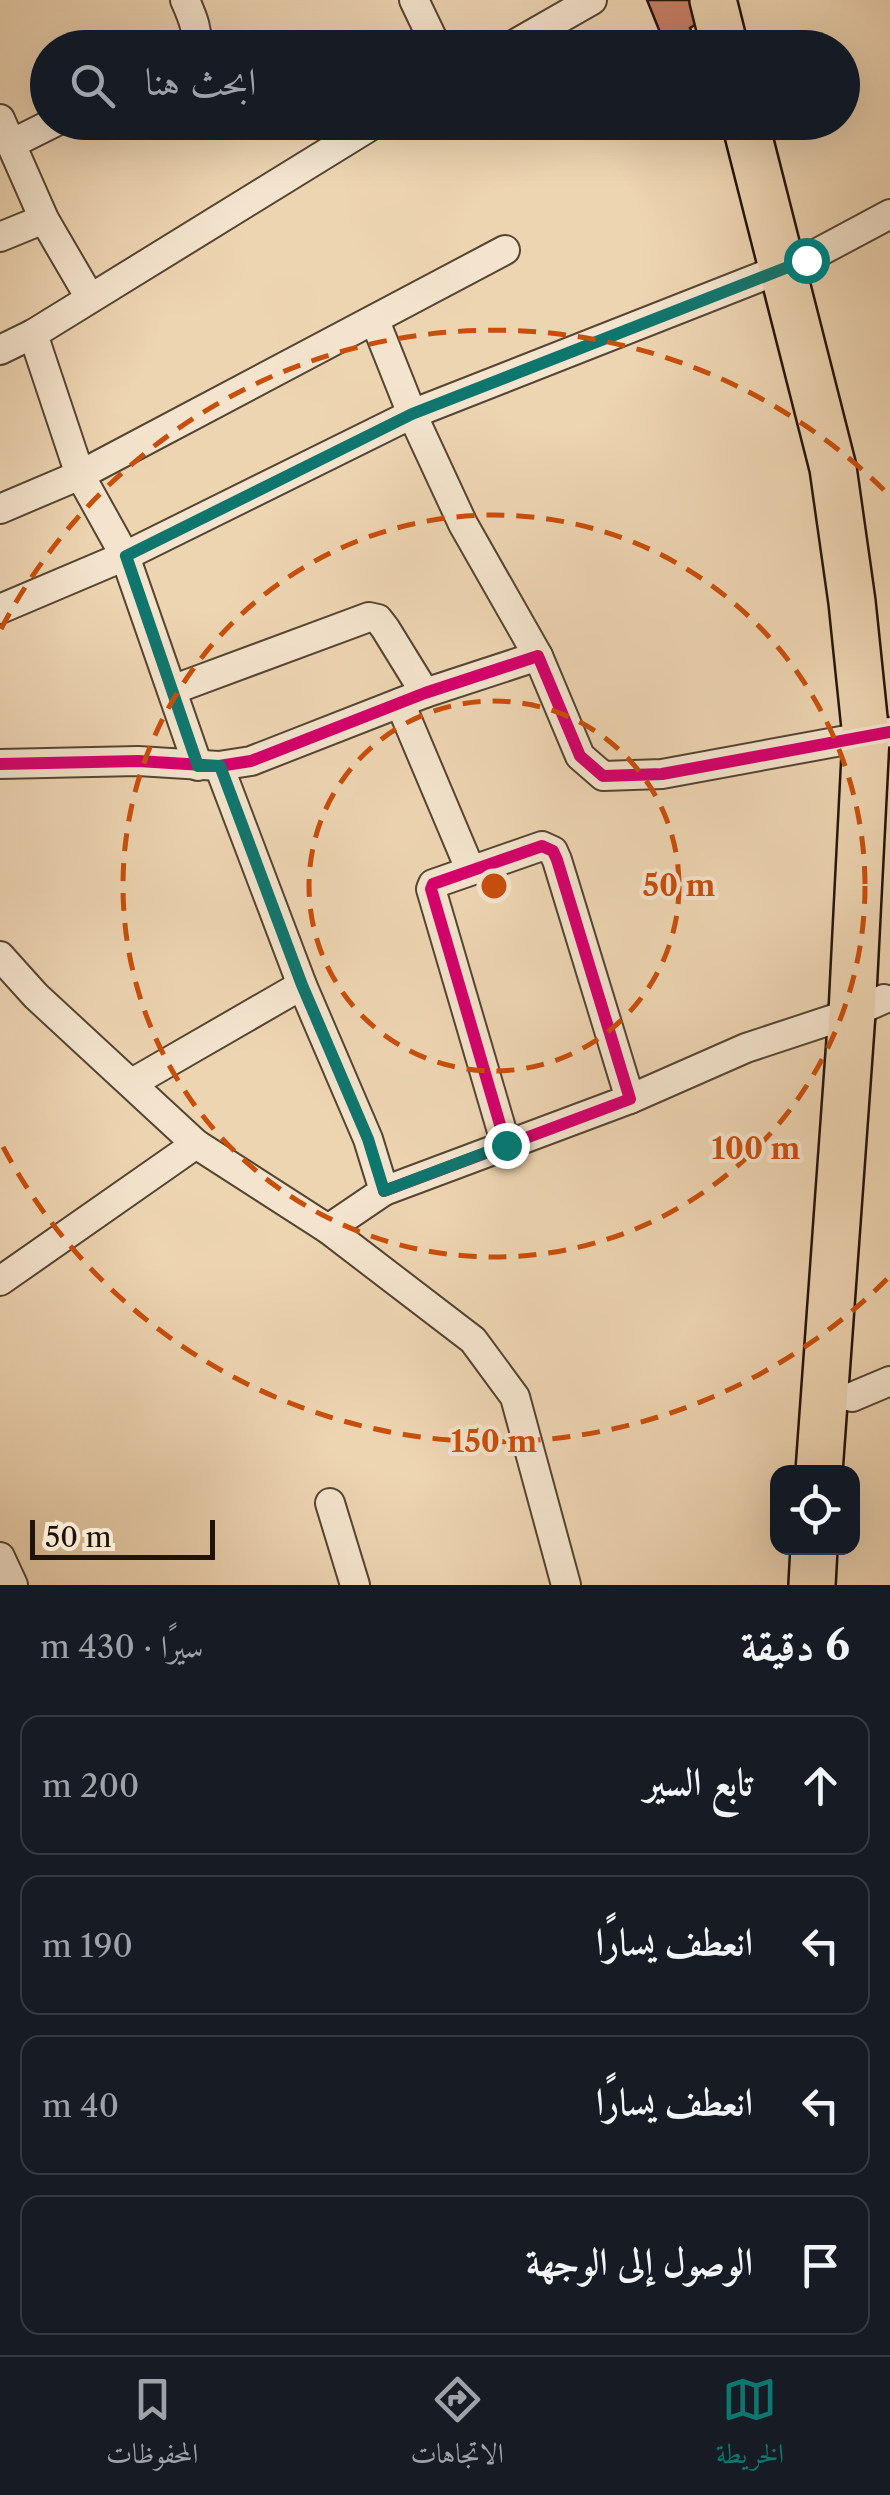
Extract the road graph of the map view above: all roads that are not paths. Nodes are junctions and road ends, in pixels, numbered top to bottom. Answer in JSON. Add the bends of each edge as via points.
{"nodes":[{"id":1,"x":185,"y":0,"type":"edge"},
{"id":2,"x":414,"y":0,"type":"edge"},
{"id":3,"x":592,"y":0,"type":"edge"},
{"id":4,"x":713,"y":0,"type":"edge"},
{"id":5,"x":737,"y":0,"type":"edge"},
{"id":6,"x":195,"y":30,"type":"edge"},
{"id":7,"x":428,"y":30,"type":"edge"},
{"id":8,"x":540,"y":30,"type":"edge"},
{"id":9,"x":721,"y":30,"type":"edge"},
{"id":10,"x":744,"y":30,"type":"edge"},
{"id":11,"x":6,"y":131,"type":"edge"},
{"id":12,"x":348,"y":140,"type":"edge"},
{"id":13,"x":751,"y":140,"type":"edge"},
{"id":14,"x":771,"y":140,"type":"edge"},
{"id":15,"x":890,"y":214,"type":"edge"},
{"id":16,"x":44,"y":219,"type":"junction"},
{"id":17,"x":0,"y":237,"type":"edge"},
{"id":18,"x":504,"y":250,"type":"dead end"},
{"id":19,"x":795,"y":264,"type":"junction"},
{"id":20,"x":90,"y":298,"type":"junction"},
{"id":21,"x":375,"y":321,"type":"junction"},
{"id":22,"x":33,"y":334,"type":"junction"},
{"id":23,"x":0,"y":350,"type":"edge"},
{"id":24,"x":412,"y":414,"type":"junction"},
{"id":25,"x":80,"y":474,"type":"junction"},
{"id":26,"x":0,"y":509,"type":"edge"},
{"id":27,"x":126,"y":556,"type":"junction"},
{"id":28,"x":0,"y":608,"type":"edge"},
{"id":29,"x":538,"y":656,"type":"junction"},
{"id":30,"x":172,"y":690,"type":"junction"},
{"id":31,"x":412,"y":698,"type":"junction"},
{"id":32,"x":882,"y":734,"type":"edge"},
{"id":33,"x":0,"y":764,"type":"edge"},
{"id":34,"x":209,"y":766,"type":"junction"},
{"id":35,"x":890,"y":827,"type":"edge"},
{"id":36,"x":470,"y":869,"type":"junction"},
{"id":37,"x":0,"y":956,"type":"edge"},
{"id":38,"x":302,"y":985,"type":"junction"},
{"id":39,"x":868,"y":1006,"type":"junction"},
{"id":40,"x":132,"y":1082,"type":"junction"},
{"id":41,"x":630,"y":1099,"type":"junction"},
{"id":42,"x":196,"y":1144,"type":"junction"},
{"id":43,"x":506,"y":1145,"type":"junction"},
{"id":44,"x":384,"y":1191,"type":"junction"},
{"id":45,"x":328,"y":1230,"type":"junction"},
{"id":46,"x":0,"y":1281,"type":"edge"},
{"id":47,"x":871,"y":1389,"type":"edge"},
{"id":48,"x":820,"y":1465,"type":"edge"},
{"id":49,"x":848,"y":1465,"type":"edge"},
{"id":50,"x":330,"y":1504,"type":"dead end"},
{"id":51,"x":814,"y":1555,"type":"edge"},
{"id":52,"x":841,"y":1555,"type":"edge"},
{"id":53,"x":0,"y":1557,"type":"edge"},
{"id":54,"x":13,"y":1585,"type":"edge"},
{"id":55,"x":355,"y":1585,"type":"edge"},
{"id":56,"x":566,"y":1585,"type":"edge"},
{"id":57,"x":812,"y":1585,"type":"edge"},
{"id":58,"x":841,"y":1585,"type":"edge"}],
"edges":[{"from":1,"to":6,"type":"street"},
{"from":2,"to":7,"type":"street"},
{"from":3,"to":8,"type":"street"},
{"from":4,"to":9,"type":"highway"},
{"from":5,"to":10,"type":"highway"},
{"from":11,"to":16,"type":"street"},
{"from":12,"to":20,"type":"street"},
{"from":13,"to":19,"type":"highway"},
{"from":14,"to":19,"type":"highway"},
{"from":15,"to":19,"type":"street"},
{"from":16,"to":17,"type":"street"},
{"from":16,"to":20,"type":"street"},
{"from":18,"to":21,"type":"street"},
{"from":19,"to":24,"type":"street"},
{"from":19,"to":32,"type":"highway","via":[[852,602]]},
{"from":20,"to":22,"type":"street"},
{"from":21,"to":24,"type":"street"},
{"from":21,"to":25,"type":"street"},
{"from":22,"to":23,"type":"street"},
{"from":22,"to":25,"type":"street"},
{"from":24,"to":27,"type":"street"},
{"from":24,"to":29,"type":"street","via":[[463,524]]},
{"from":25,"to":26,"type":"street"},
{"from":25,"to":27,"type":"street"},
{"from":27,"to":28,"type":"street"},
{"from":27,"to":30,"type":"street"},
{"from":29,"to":31,"type":"street"},
{"from":29,"to":32,"type":"street","via":[[580,756],[603,776],[662,774]]},
{"from":30,"to":31,"type":"street","via":[[369,617],[385,628]]},
{"from":30,"to":34,"type":"street"},
{"from":31,"to":34,"type":"street","via":[[251,761]]},
{"from":31,"to":36,"type":"street"},
{"from":32,"to":35,"type":"highway"},
{"from":32,"to":39,"type":"highway"},
{"from":33,"to":34,"type":"street"},
{"from":34,"to":38,"type":"street"},
{"from":35,"to":39,"type":"highway"},
{"from":36,"to":41,"type":"street","via":[[542,846],[553,852]]},
{"from":36,"to":43,"type":"street","via":[[433,884],[431,895]]},
{"from":37,"to":40,"type":"street"},
{"from":38,"to":40,"type":"street"},
{"from":38,"to":44,"type":"street"},
{"from":39,"to":41,"type":"street","via":[[746,1048]]},
{"from":39,"to":47,"type":"highway"},
{"from":39,"to":48,"type":"highway"},
{"from":40,"to":42,"type":"street"},
{"from":41,"to":43,"type":"street"},
{"from":42,"to":45,"type":"street"},
{"from":42,"to":46,"type":"street"},
{"from":43,"to":44,"type":"street"},
{"from":44,"to":45,"type":"street"},
{"from":45,"to":56,"type":"street","via":[[473,1340],[515,1397]]},
{"from":47,"to":49,"type":"highway"},
{"from":50,"to":55,"type":"street"},
{"from":51,"to":57,"type":"highway"},
{"from":52,"to":58,"type":"highway"},
{"from":53,"to":54,"type":"street"}]}
